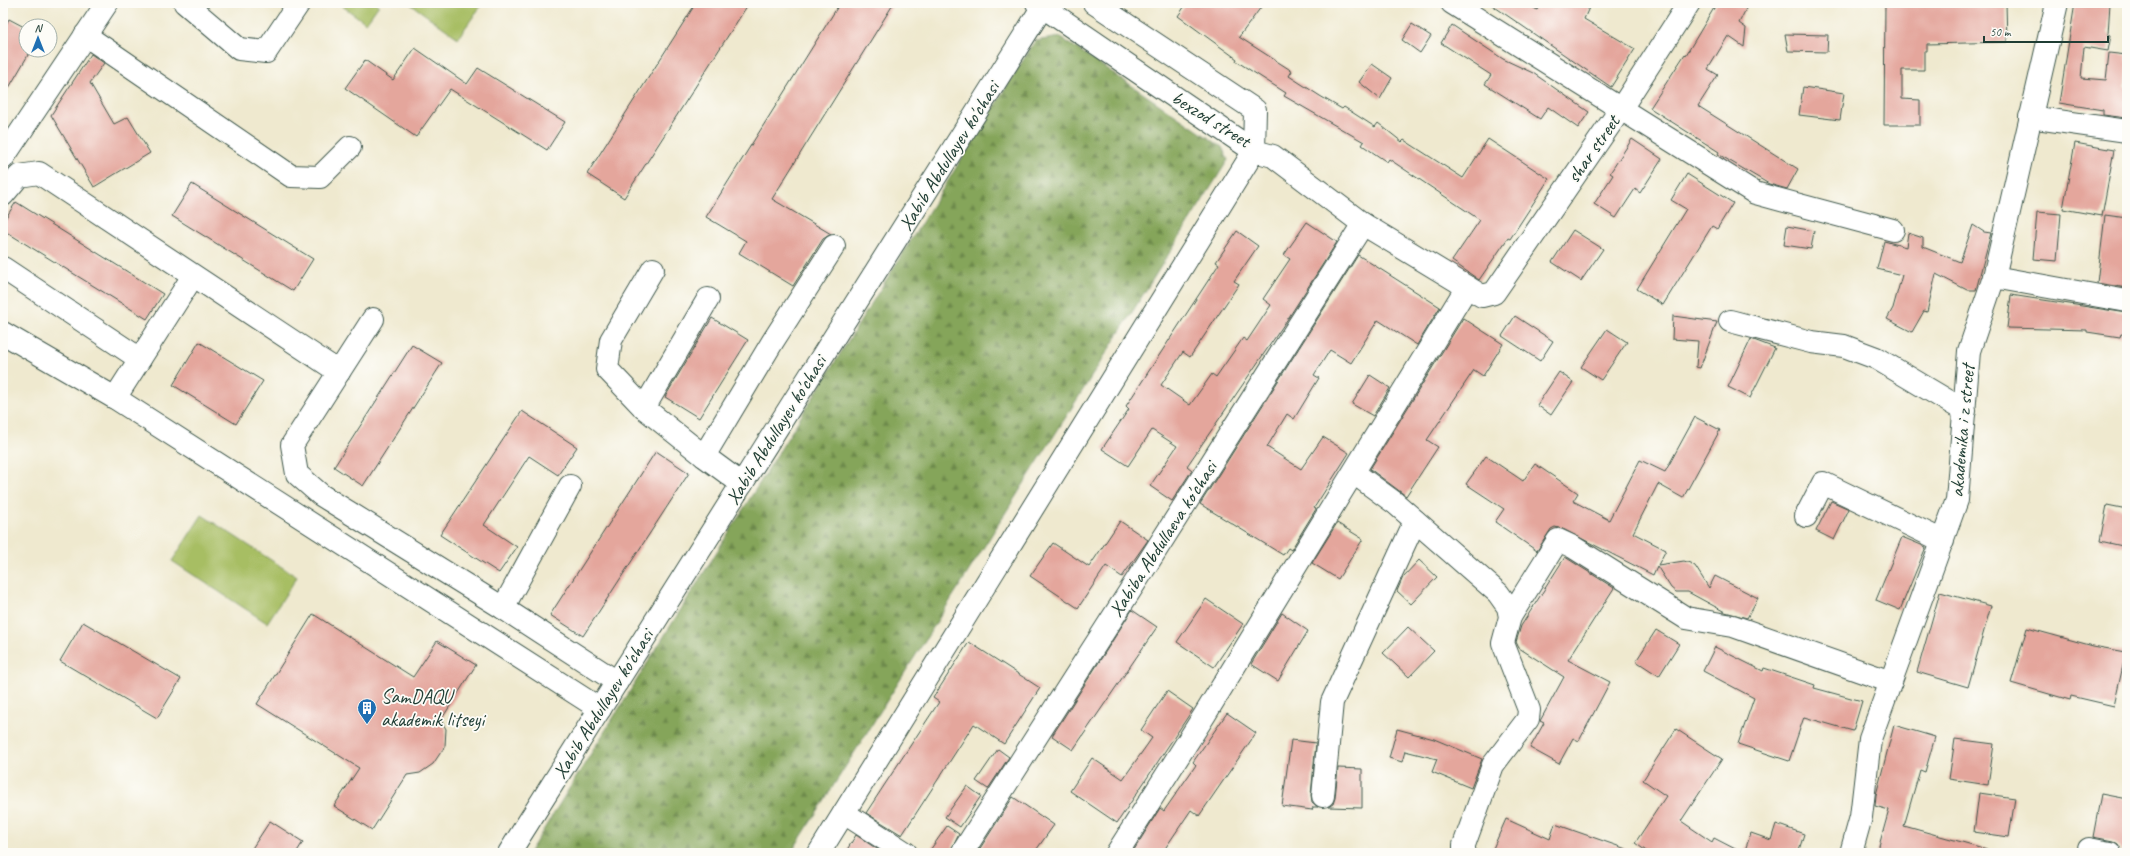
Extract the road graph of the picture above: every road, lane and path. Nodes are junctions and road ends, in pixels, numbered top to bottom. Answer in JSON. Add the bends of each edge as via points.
{"nodes":[{"id":1,"x":107,"y":3,"type":"edge"},
{"id":2,"x":185,"y":3,"type":"edge"},
{"id":3,"x":299,"y":3,"type":"edge"},
{"id":4,"x":1094,"y":3,"type":"edge"},
{"id":5,"x":1452,"y":3,"type":"edge"},
{"id":6,"x":1689,"y":3,"type":"edge"},
{"id":7,"x":2057,"y":3,"type":"edge"},
{"id":8,"x":1042,"y":4,"type":"edge"},
{"id":9,"x":85,"y":35,"type":"junction"},
{"id":10,"x":1620,"y":110,"type":"junction"},
{"id":11,"x":2030,"y":117,"type":"junction"},
{"id":12,"x":2127,"y":131,"type":"edge"},
{"id":13,"x":350,"y":147,"type":"dead end"},
{"id":14,"x":5,"y":151,"type":"edge"},
{"id":15,"x":1254,"y":151,"type":"junction"},
{"id":16,"x":3,"y":195,"type":"edge"},
{"id":17,"x":1363,"y":224,"type":"junction"},
{"id":18,"x":1893,"y":230,"type":"dead end"},
{"id":19,"x":834,"y":246,"type":"dead end"},
{"id":20,"x":3,"y":268,"type":"edge"},
{"id":21,"x":653,"y":270,"type":"dead end"},
{"id":22,"x":193,"y":276,"type":"junction"},
{"id":23,"x":1994,"y":278,"type":"junction"},
{"id":24,"x":1467,"y":287,"type":"junction"},
{"id":25,"x":708,"y":300,"type":"dead end"},
{"id":26,"x":2127,"y":301,"type":"edge"},
{"id":27,"x":374,"y":319,"type":"dead end"},
{"id":28,"x":1730,"y":321,"type":"dead end"},
{"id":29,"x":3,"y":333,"type":"edge"},
{"id":30,"x":140,"y":359,"type":"junction"},
{"id":31,"x":339,"y":372,"type":"junction"},
{"id":32,"x":115,"y":398,"type":"junction"},
{"id":33,"x":644,"y":408,"type":"junction"},
{"id":34,"x":1966,"y":411,"type":"junction"},
{"id":35,"x":704,"y":456,"type":"junction"},
{"id":36,"x":1354,"y":473,"type":"junction"},
{"id":37,"x":742,"y":484,"type":"junction"},
{"id":38,"x":570,"y":486,"type":"dead end"},
{"id":39,"x":1806,"y":516,"type":"dead end"},
{"id":40,"x":1415,"y":521,"type":"junction"},
{"id":41,"x":1943,"y":541,"type":"junction"},
{"id":42,"x":503,"y":608,"type":"junction"},
{"id":43,"x":1510,"y":617,"type":"junction"},
{"id":44,"x":617,"y":682,"type":"junction"},
{"id":45,"x":1891,"y":682,"type":"junction"},
{"id":46,"x":600,"y":709,"type":"junction"},
{"id":47,"x":1323,"y":796,"type":"dead end"},
{"id":48,"x":844,"y":813,"type":"junction"},
{"id":49,"x":509,"y":853,"type":"edge"},
{"id":50,"x":819,"y":853,"type":"edge"},
{"id":51,"x":906,"y":853,"type":"edge"},
{"id":52,"x":962,"y":853,"type":"edge"},
{"id":53,"x":1117,"y":853,"type":"edge"},
{"id":54,"x":1464,"y":853,"type":"edge"},
{"id":55,"x":1851,"y":853,"type":"edge"}],
"edges":[{"from":1,"to":9,"type":"street"},
{"from":2,"to":3,"type":"street","via":[[239,49],[266,52]]},
{"from":4,"to":15,"type":"street","name":"bexzod street","via":[[1255,110]]},
{"from":5,"to":10,"type":"street"},
{"from":6,"to":10,"type":"street","name":"shar street"},
{"from":7,"to":11,"type":"street","name":"akademika i z street"},
{"from":8,"to":15,"type":"street","name":"bexzod street"},
{"from":8,"to":37,"type":"street","name":"Xabib Abdullayev ko'chasi"},
{"from":9,"to":13,"type":"street","via":[[291,176],[320,177]]},
{"from":9,"to":14,"type":"street"},
{"from":10,"to":18,"type":"street","via":[[1754,194]]},
{"from":10,"to":24,"type":"street","name":"shar street","via":[[1494,293],[1482,296]]},
{"from":11,"to":12,"type":"street"},
{"from":11,"to":23,"type":"street","name":"akademika i z street"},
{"from":15,"to":17,"type":"street","name":"shar street","via":[[1273,156]]},
{"from":15,"to":48,"type":"street"},
{"from":16,"to":22,"type":"street","via":[[20,176],[39,173]]},
{"from":17,"to":24,"type":"street","name":"shar street"},
{"from":17,"to":52,"type":"street","name":"Xabiba Abdullaeva ko'chasi"},
{"from":19,"to":35,"type":"street"},
{"from":20,"to":30,"type":"street"},
{"from":21,"to":33,"type":"street","via":[[612,340],[607,369]]},
{"from":22,"to":30,"type":"street"},
{"from":22,"to":31,"type":"street"},
{"from":23,"to":26,"type":"street"},
{"from":23,"to":34,"type":"street","name":"akademika i z street","via":[[1969,351]]},
{"from":24,"to":36,"type":"street"},
{"from":25,"to":33,"type":"street"},
{"from":27,"to":31,"type":"street"},
{"from":28,"to":34,"type":"street","via":[[1810,342],[1844,346],[1876,358]]},
{"from":29,"to":32,"type":"street"},
{"from":30,"to":32,"type":"street"},
{"from":31,"to":42,"type":"street","via":[[292,445],[297,474],[321,495]]},
{"from":32,"to":46,"type":"street"},
{"from":33,"to":35,"type":"street"},
{"from":34,"to":41,"type":"street","name":"akademika i z street","via":[[1957,500]]},
{"from":35,"to":37,"type":"street"},
{"from":36,"to":40,"type":"street"},
{"from":36,"to":53,"type":"street"},
{"from":37,"to":44,"type":"street","name":"Xabib Abdullayev ko'chasi"},
{"from":38,"to":42,"type":"street"},
{"from":39,"to":41,"type":"street","via":[[1823,483]]},
{"from":40,"to":43,"type":"street","via":[[1498,594],[1508,607]]},
{"from":40,"to":47,"type":"street","via":[[1332,702]]},
{"from":41,"to":45,"type":"street","name":"akademika i z street"},
{"from":42,"to":44,"type":"street"},
{"from":43,"to":45,"type":"street","via":[[1558,540],[1686,618],[1733,626]]},
{"from":43,"to":54,"type":"street","via":[[1503,643],[1529,710],[1528,719],[1493,765],[1464,844]]},
{"from":44,"to":46,"type":"street","name":"Xabib Abdullayev ko'chasi"},
{"from":45,"to":55,"type":"street","name":"akademika i z street","via":[[1870,739],[1861,817]]},
{"from":46,"to":49,"type":"street","name":"Xabib Abdullayev ko'chasi"},
{"from":48,"to":50,"type":"street"},
{"from":48,"to":51,"type":"street"}]}
